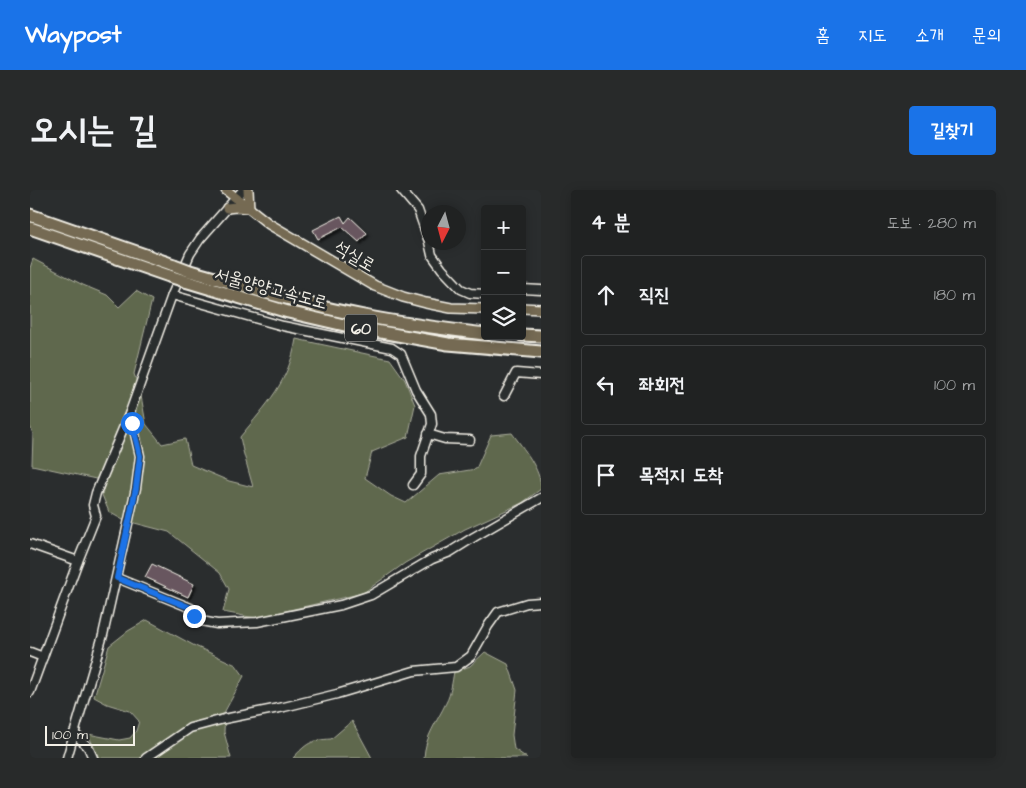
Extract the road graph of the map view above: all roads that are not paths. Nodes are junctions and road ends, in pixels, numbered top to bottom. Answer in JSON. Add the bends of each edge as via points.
{"nodes":[{"id":1,"x":226,"y":190,"type":"edge"},
{"id":2,"x":244,"y":190,"type":"edge"},
{"id":3,"x":248,"y":190,"type":"edge"},
{"id":4,"x":401,"y":190,"type":"edge"},
{"id":5,"x":236,"y":198,"type":"junction"},
{"id":6,"x":227,"y":208,"type":"junction"},
{"id":7,"x":249,"y":208,"type":"junction"},
{"id":8,"x":30,"y":215,"type":"edge"},
{"id":9,"x":421,"y":219,"type":"edge"},
{"id":10,"x":30,"y":228,"type":"edge"},
{"id":11,"x":431,"y":250,"type":"edge"},
{"id":12,"x":172,"y":270,"type":"junction"},
{"id":13,"x":188,"y":276,"type":"junction"},
{"id":14,"x":526,"y":289,"type":"edge"},
{"id":15,"x":541,"y":290,"type":"edge"},
{"id":16,"x":481,"y":294,"type":"edge"},
{"id":17,"x":172,"y":295,"type":"junction"},
{"id":18,"x":526,"y":308,"type":"edge"},
{"id":19,"x":481,"y":309,"type":"edge"},
{"id":20,"x":541,"y":309,"type":"edge"},
{"id":21,"x":481,"y":333,"type":"edge"},
{"id":22,"x":526,"y":335,"type":"edge"},
{"id":23,"x":541,"y":336,"type":"edge"},
{"id":24,"x":541,"y":352,"type":"edge"},
{"id":25,"x":541,"y":376,"type":"edge"},
{"id":26,"x":504,"y":396,"type":"dead end"},
{"id":27,"x":130,"y":412,"type":"junction"},
{"id":28,"x":428,"y":434,"type":"junction"},
{"id":29,"x":470,"y":440,"type":"dead end"},
{"id":30,"x":413,"y":485,"type":"dead end"},
{"id":31,"x":541,"y":498,"type":"edge"},
{"id":32,"x":30,"y":544,"type":"edge"},
{"id":33,"x":78,"y":561,"type":"junction"},
{"id":34,"x":117,"y":578,"type":"junction"},
{"id":35,"x":541,"y":602,"type":"edge"},
{"id":36,"x":30,"y":652,"type":"edge"},
{"id":37,"x":43,"y":657,"type":"junction"},
{"id":38,"x":30,"y":692,"type":"edge"},
{"id":39,"x":74,"y":732,"type":"junction"},
{"id":40,"x":67,"y":758,"type":"edge"},
{"id":41,"x":92,"y":758,"type":"edge"},
{"id":42,"x":146,"y":758,"type":"edge"}],
"edges":[{"from":1,"to":5,"type":"main road","name":"석실로"},
{"from":2,"to":5,"type":"street"},
{"from":3,"to":7,"type":"main road"},
{"from":4,"to":9,"type":"street","via":[[418,210]]},
{"from":5,"to":6,"type":"street"},
{"from":5,"to":7,"type":"main road","name":"석실로"},
{"from":6,"to":7,"type":"main road"},
{"from":6,"to":17,"type":"street","via":[[190,254]]},
{"from":7,"to":19,"type":"main road","name":"석실로","via":[[269,224],[387,291],[426,304]]},
{"from":8,"to":12,"type":"highway","name":"서울양양고속도로","number":"60"},
{"from":10,"to":12,"type":"highway","name":"서울양양고속도로","number":"60"},
{"from":11,"to":16,"type":"street","via":[[461,289]]},
{"from":12,"to":13,"type":"highway","name":"서울양양고속도로","number":"60","bridge":true},
{"from":13,"to":21,"type":"highway","name":"서울양양고속도로","number":"60","via":[[362,316]]},
{"from":13,"to":24,"type":"highway","name":"서울양양고속도로","number":"60","via":[[288,312],[353,327],[448,344]]},
{"from":14,"to":15,"type":"street"},
{"from":17,"to":27,"type":"street"},
{"from":17,"to":28,"type":"street","via":[[283,326],[392,348],[401,354],[416,390],[431,414]]},
{"from":18,"to":20,"type":"main road"},
{"from":22,"to":23,"type":"highway"},
{"from":25,"to":26,"type":"street","via":[[516,373]]},
{"from":27,"to":33,"type":"street","via":[[96,494],[96,516]]},
{"from":27,"to":34,"type":"street","via":[[140,456]]},
{"from":28,"to":29,"type":"street","via":[[445,439]]},
{"from":28,"to":30,"type":"street","via":[[421,456],[421,474]]},
{"from":31,"to":34,"type":"street","via":[[371,596],[257,622],[217,624],[201,621],[191,608]]},
{"from":32,"to":33,"type":"street"},
{"from":33,"to":37,"type":"street"},
{"from":34,"to":39,"type":"street"},
{"from":35,"to":42,"type":"street","via":[[498,612],[471,656],[456,667],[414,671],[337,694],[190,728]]},
{"from":36,"to":37,"type":"street"},
{"from":37,"to":38,"type":"street"},
{"from":39,"to":40,"type":"street"},
{"from":39,"to":41,"type":"street","via":[[88,747]]}]}
